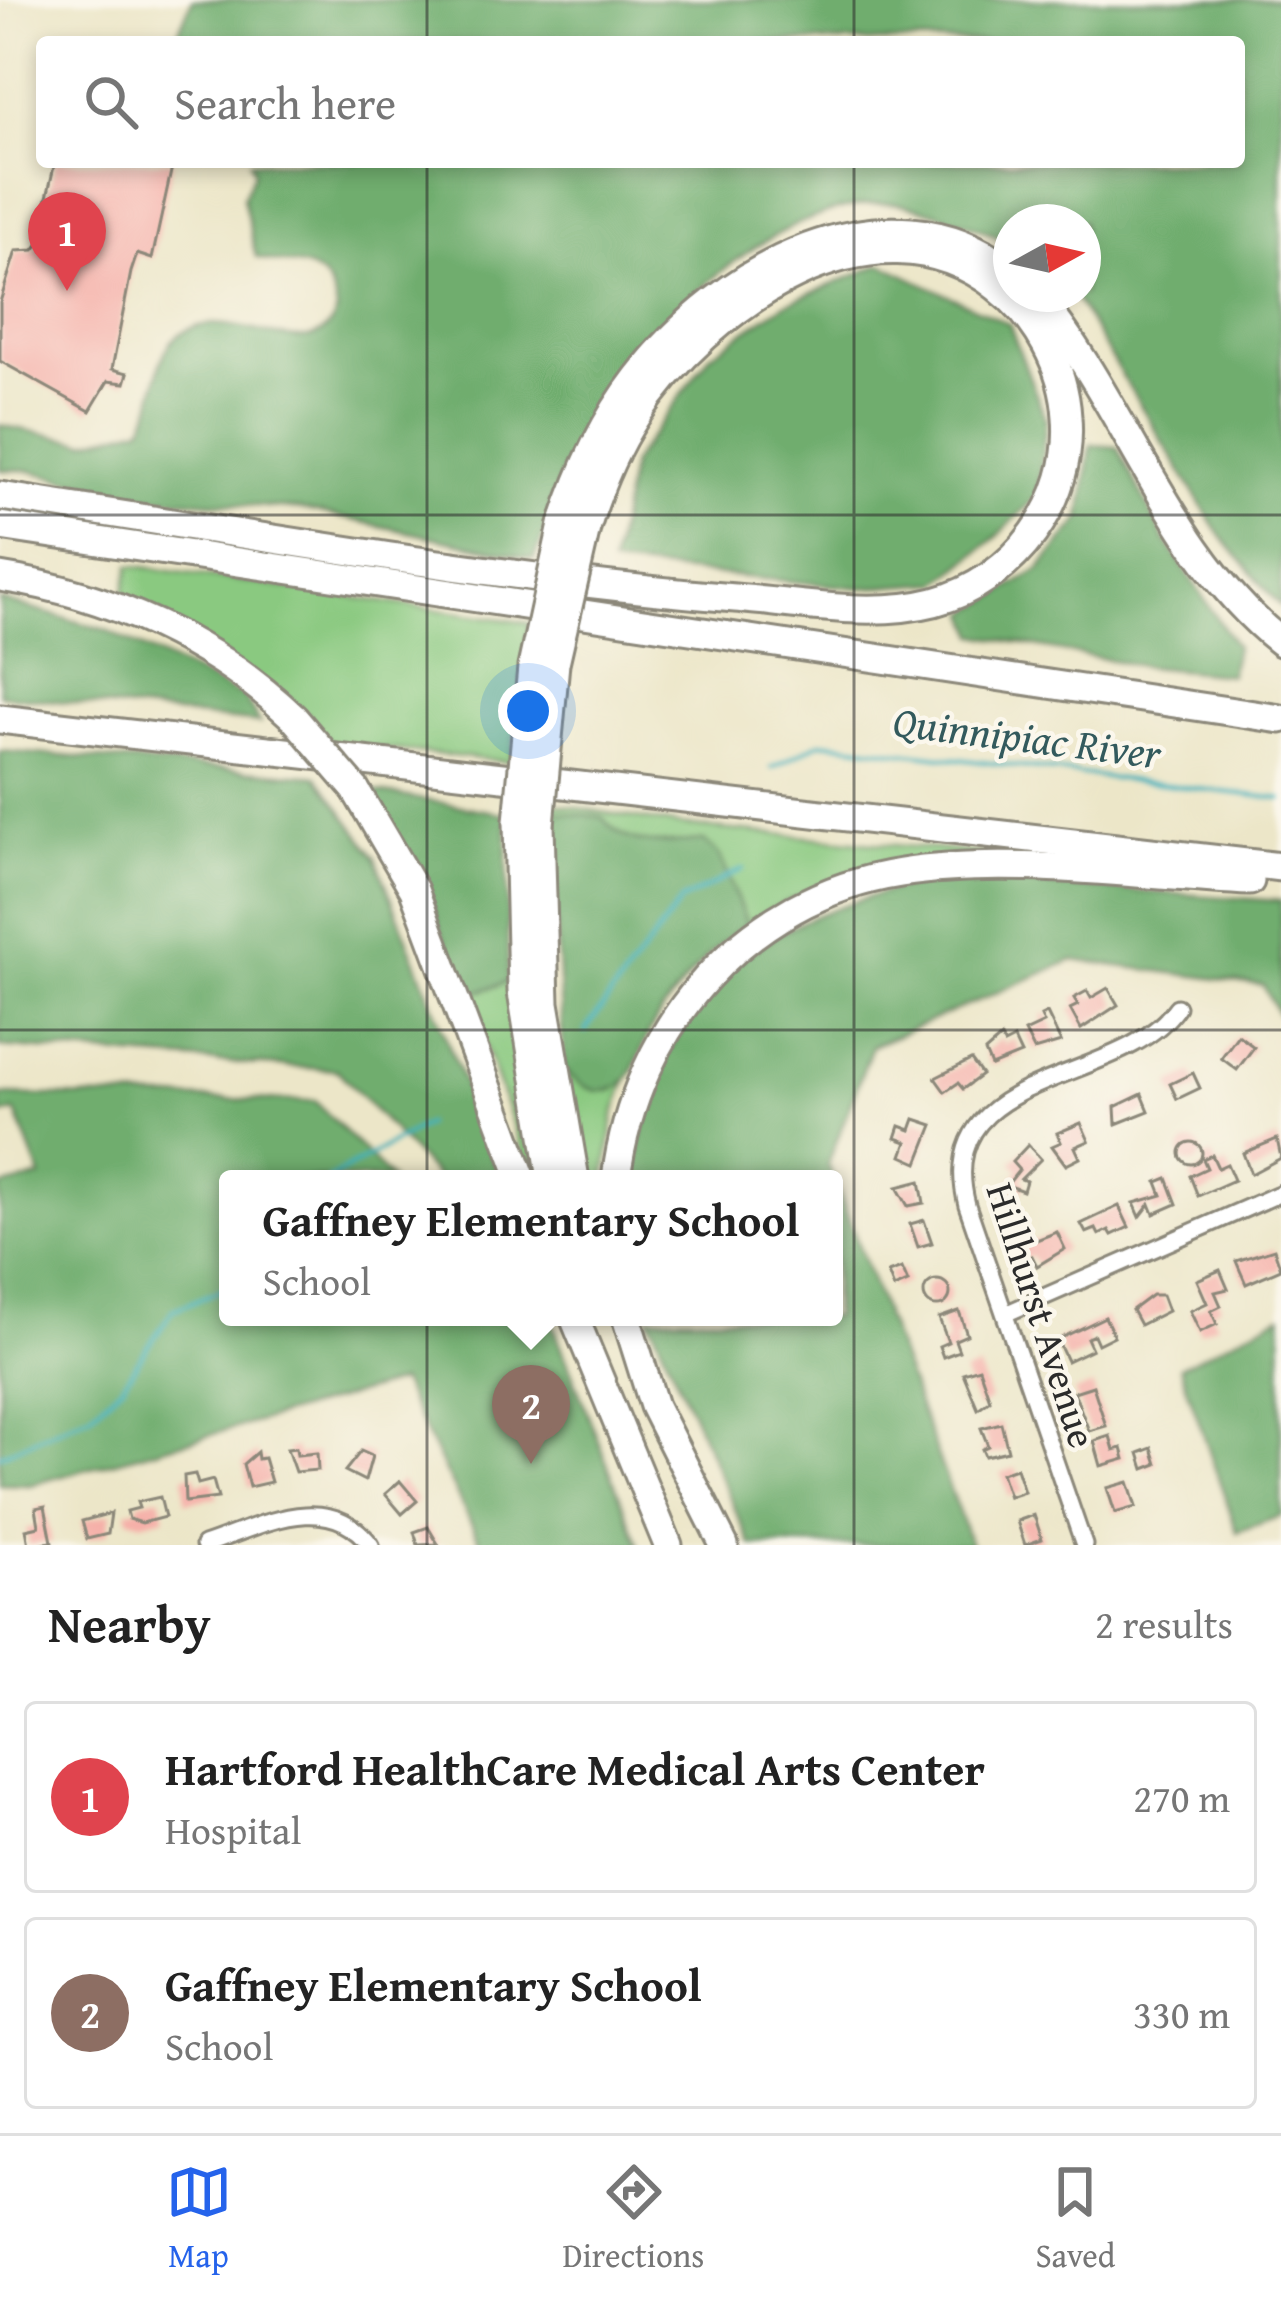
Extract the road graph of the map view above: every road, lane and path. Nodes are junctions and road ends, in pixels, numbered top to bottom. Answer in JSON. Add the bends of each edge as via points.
{"nodes":[{"id":1,"x":993,"y":261,"type":"edge"},
{"id":2,"x":1047,"y":312,"type":"edge"},
{"id":3,"x":0,"y":496,"type":"edge"},
{"id":4,"x":0,"y":526,"type":"edge"},
{"id":5,"x":574,"y":527,"type":"junction"},
{"id":6,"x":0,"y":577,"type":"edge"},
{"id":7,"x":1281,"y":642,"type":"edge"},
{"id":8,"x":1281,"y":719,"type":"edge"},
{"id":9,"x":0,"y":722,"type":"edge"},
{"id":10,"x":529,"y":823,"type":"junction"},
{"id":11,"x":1281,"y":867,"type":"edge"},
{"id":12,"x":1281,"y":879,"type":"edge"},
{"id":13,"x":1177,"y":1007,"type":"dead end"},
{"id":14,"x":519,"y":1170,"type":"edge"},
{"id":15,"x":551,"y":1170,"type":"edge"},
{"id":16,"x":573,"y":1170,"type":"edge"},
{"id":17,"x":618,"y":1170,"type":"edge"},
{"id":18,"x":1281,"y":1192,"type":"edge"},
{"id":19,"x":1005,"y":1314,"type":"junction"},
{"id":20,"x":577,"y":1326,"type":"edge"},
{"id":21,"x":595,"y":1326,"type":"edge"},
{"id":22,"x":619,"y":1326,"type":"edge"},
{"id":23,"x":629,"y":1326,"type":"edge"},
{"id":24,"x":644,"y":1381,"type":"junction"},
{"id":25,"x":648,"y":1490,"type":"junction"},
{"id":26,"x":204,"y":1545,"type":"edge"},
{"id":27,"x":371,"y":1545,"type":"edge"},
{"id":28,"x":668,"y":1545,"type":"edge"},
{"id":29,"x":724,"y":1545,"type":"edge"},
{"id":30,"x":1084,"y":1545,"type":"edge"}],
"edges":[{"from":1,"to":5,"type":"highway","via":[[954,240],[890,230],[814,244],[760,270],[702,310],[640,373],[600,436]]},
{"from":2,"to":7,"type":"highway","via":[[1212,570]]},
{"from":3,"to":5,"type":"highway","via":[[542,578],[920,605],[988,579],[1035,532],[1064,462],[1060,377],[1033,324],[979,274],[911,252],[829,261],[737,310],[672,369]]},
{"from":4,"to":8,"type":"highway"},
{"from":5,"to":10,"type":"highway","bridge":true,"via":[[532,667]]},
{"from":6,"to":14,"type":"highway","bridge":true,"via":[[156,623],[294,718],[355,788],[414,890]]},
{"from":9,"to":11,"type":"highway"},
{"from":10,"to":15,"type":"highway","via":[[522,992]]},
{"from":10,"to":16,"type":"highway","via":[[545,1003]]},
{"from":12,"to":17,"type":"highway","via":[[938,869],[821,896],[740,945],[680,1007],[637,1088]]},
{"from":13,"to":19,"type":"street","name":"Hillhurst Avenue","via":[[1145,1039],[1003,1102],[976,1129],[962,1185]]},
{"from":18,"to":19,"type":"street"},
{"from":19,"to":30,"type":"street","name":"Hillhurst Avenue"},
{"from":20,"to":25,"type":"highway"},
{"from":21,"to":25,"type":"highway"},
{"from":22,"to":24,"type":"highway"},
{"from":23,"to":24,"type":"highway"},
{"from":24,"to":29,"type":"highway"},
{"from":25,"to":28,"type":"highway"},
{"from":26,"to":27,"type":"street","via":[[311,1512],[344,1520]]}]}
